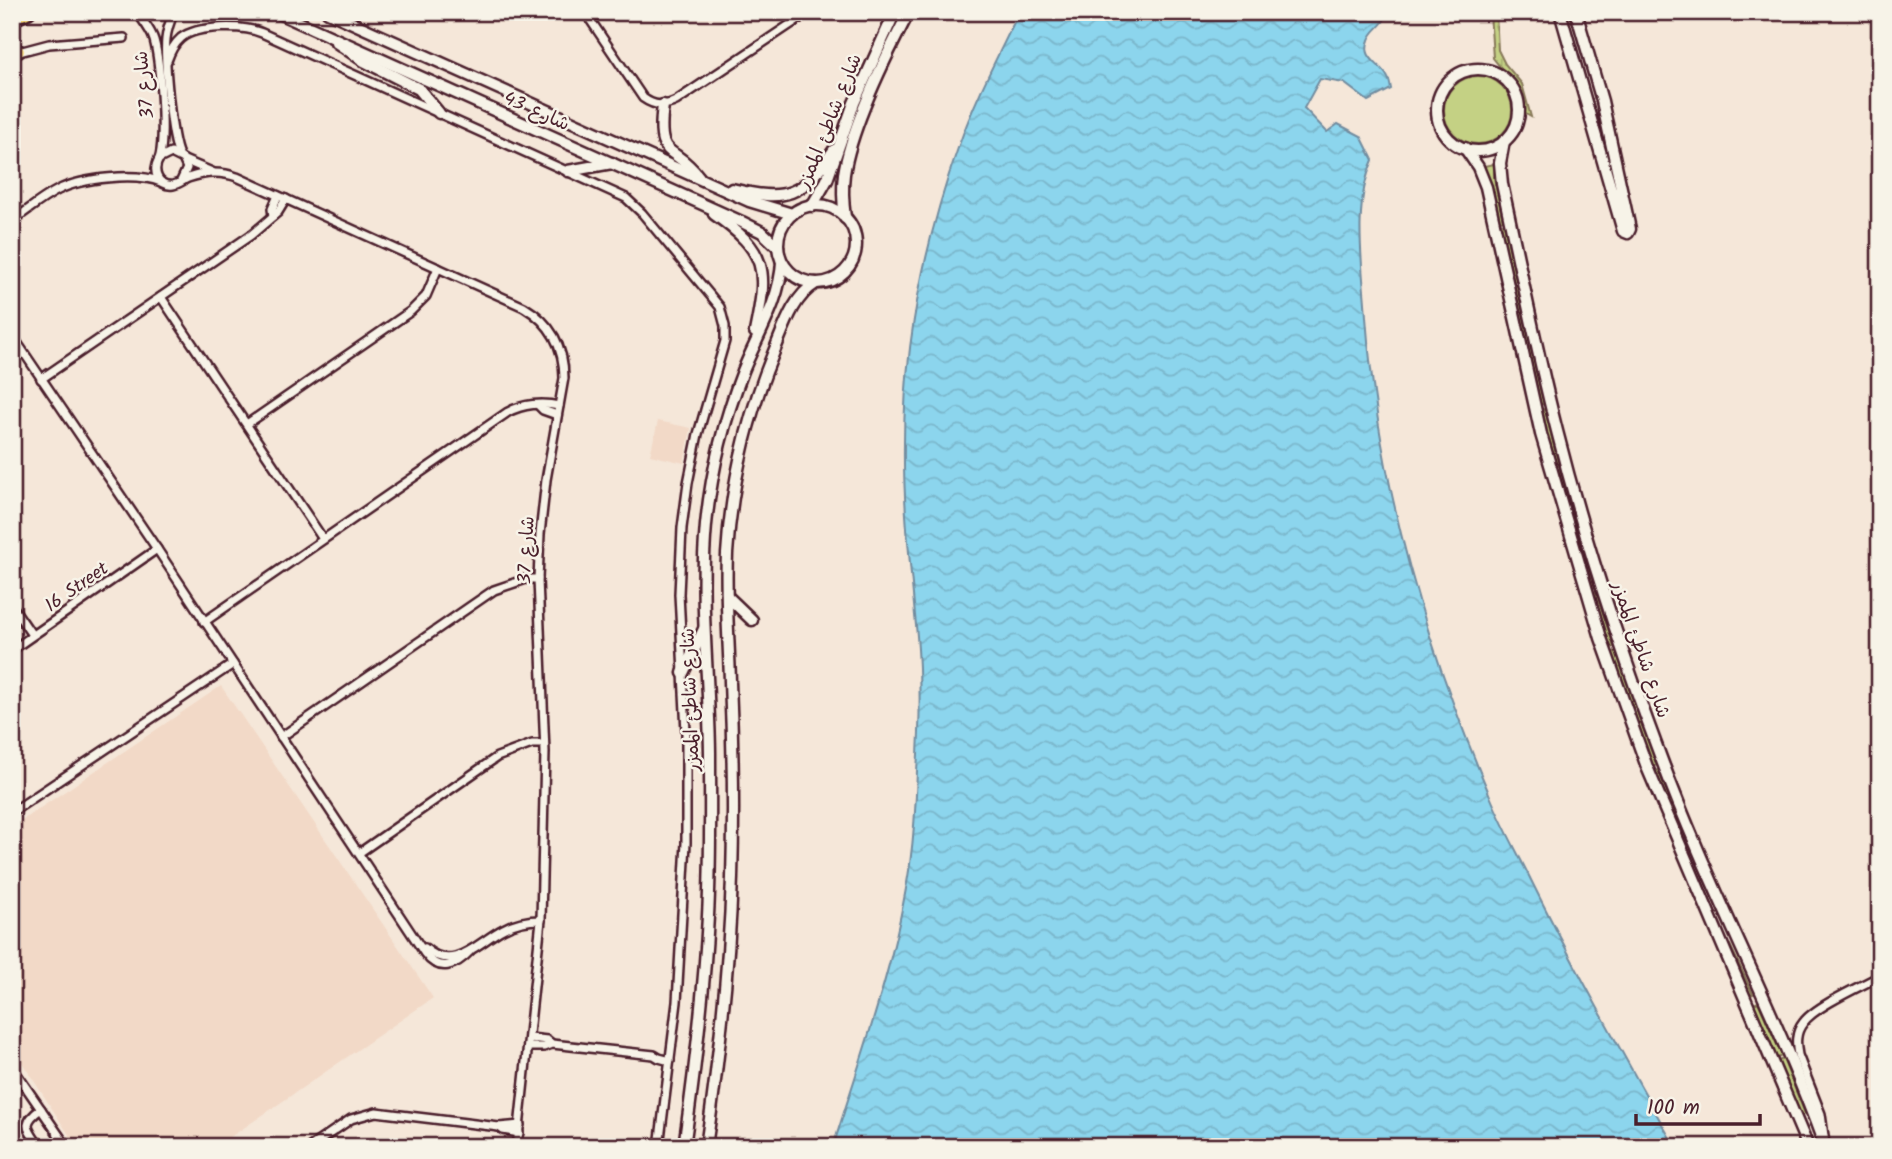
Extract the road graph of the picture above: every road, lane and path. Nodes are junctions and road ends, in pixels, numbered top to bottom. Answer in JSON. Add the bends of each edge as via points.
{"nodes":[{"id":1,"x":29,"y":12,"type":"edge"},
{"id":2,"x":137,"y":12,"type":"edge"},
{"id":3,"x":147,"y":12,"type":"edge"},
{"id":4,"x":163,"y":12,"type":"edge"},
{"id":5,"x":174,"y":12,"type":"edge"},
{"id":6,"x":276,"y":12,"type":"edge"},
{"id":7,"x":328,"y":12,"type":"edge"},
{"id":8,"x":585,"y":12,"type":"edge"},
{"id":9,"x":808,"y":12,"type":"edge"},
{"id":10,"x":895,"y":12,"type":"edge"},
{"id":11,"x":909,"y":12,"type":"edge"},
{"id":12,"x":1560,"y":12,"type":"edge"},
{"id":13,"x":1576,"y":12,"type":"edge"},
{"id":14,"x":12,"y":20,"type":"edge"},
{"id":15,"x":328,"y":35,"type":"junction"},
{"id":16,"x":124,"y":38,"type":"dead end"},
{"id":17,"x":15,"y":52,"type":"edge"},
{"id":18,"x":167,"y":61,"type":"junction"},
{"id":19,"x":1602,"y":101,"type":"junction"},
{"id":20,"x":663,"y":105,"type":"junction"},
{"id":21,"x":1586,"y":106,"type":"junction"},
{"id":22,"x":439,"y":113,"type":"junction"},
{"id":23,"x":840,"y":141,"type":"junction"},
{"id":24,"x":1504,"y":141,"type":"junction"},
{"id":25,"x":1465,"y":148,"type":"junction"},
{"id":26,"x":181,"y":158,"type":"junction"},
{"id":27,"x":158,"y":161,"type":"junction"},
{"id":28,"x":612,"y":163,"type":"junction"},
{"id":29,"x":568,"y":171,"type":"junction"},
{"id":30,"x":216,"y":173,"type":"junction"},
{"id":31,"x":129,"y":177,"type":"junction"},
{"id":32,"x":181,"y":181,"type":"junction"},
{"id":33,"x":161,"y":182,"type":"junction"},
{"id":34,"x":706,"y":182,"type":"junction"},
{"id":35,"x":278,"y":195,"type":"junction"},
{"id":36,"x":286,"y":199,"type":"junction"},
{"id":37,"x":697,"y":201,"type":"junction"},
{"id":38,"x":811,"y":206,"type":"junction"},
{"id":39,"x":792,"y":214,"type":"junction"},
{"id":40,"x":272,"y":216,"type":"junction"},
{"id":41,"x":845,"y":218,"type":"junction"},
{"id":42,"x":12,"y":221,"type":"edge"},
{"id":43,"x":778,"y":247,"type":"junction"},
{"id":44,"x":782,"y":262,"type":"junction"},
{"id":45,"x":438,"y":268,"type":"junction"},
{"id":46,"x":816,"y":283,"type":"junction"},
{"id":47,"x":161,"y":297,"type":"junction"},
{"id":48,"x":12,"y":335,"type":"edge"},
{"id":49,"x":751,"y":352,"type":"junction"},
{"id":50,"x":41,"y":379,"type":"junction"},
{"id":51,"x":538,"y":405,"type":"junction"},
{"id":52,"x":559,"y":406,"type":"junction"},
{"id":53,"x":557,"y":415,"type":"junction"},
{"id":54,"x":247,"y":424,"type":"junction"},
{"id":55,"x":323,"y":539,"type":"junction"},
{"id":56,"x":157,"y":549,"type":"junction"},
{"id":57,"x":538,"y":583,"type":"junction"},
{"id":58,"x":727,"y":596,"type":"junction"},
{"id":59,"x":12,"y":606,"type":"edge"},
{"id":60,"x":752,"y":620,"type":"dead end"},
{"id":61,"x":204,"y":622,"type":"junction"},
{"id":62,"x":704,"y":628,"type":"junction"},
{"id":63,"x":32,"y":635,"type":"junction"},
{"id":64,"x":12,"y":650,"type":"edge"},
{"id":65,"x":233,"y":664,"type":"junction"},
{"id":66,"x":683,"y":673,"type":"junction"},
{"id":67,"x":281,"y":737,"type":"junction"},
{"id":68,"x":545,"y":748,"type":"junction"},
{"id":69,"x":12,"y":812,"type":"edge"},
{"id":70,"x":359,"y":853,"type":"junction"},
{"id":71,"x":540,"y":925,"type":"junction"},
{"id":72,"x":1880,"y":976,"type":"edge"},
{"id":73,"x":530,"y":1038,"type":"junction"},
{"id":74,"x":552,"y":1044,"type":"junction"},
{"id":75,"x":529,"y":1046,"type":"junction"},
{"id":76,"x":671,"y":1057,"type":"junction"},
{"id":77,"x":12,"y":1067,"type":"edge"},
{"id":78,"x":41,"y":1109,"type":"junction"},
{"id":79,"x":519,"y":1129,"type":"junction"},
{"id":80,"x":12,"y":1140,"type":"edge"},
{"id":81,"x":17,"y":1147,"type":"edge"},
{"id":82,"x":40,"y":1147,"type":"edge"},
{"id":83,"x":67,"y":1147,"type":"edge"},
{"id":84,"x":310,"y":1147,"type":"edge"},
{"id":85,"x":517,"y":1147,"type":"edge"},
{"id":86,"x":659,"y":1147,"type":"edge"},
{"id":87,"x":684,"y":1147,"type":"edge"},
{"id":88,"x":706,"y":1147,"type":"edge"},
{"id":89,"x":1808,"y":1147,"type":"edge"},
{"id":90,"x":1825,"y":1147,"type":"edge"}],
"edges":[{"from":1,"to":14,"type":"main road"},
{"from":2,"to":27,"type":"street","name":"شارع 37","via":[[155,49],[163,133]]},
{"from":3,"to":4,"type":"main road"},
{"from":5,"to":18,"type":"street","name":"شارع 37","via":[[166,37]]},
{"from":6,"to":15,"type":"main road","name":"شارع 43"},
{"from":7,"to":34,"type":"main road","name":"شارع 43"},
{"from":8,"to":20,"type":"street","via":[[643,98]]},
{"from":9,"to":20,"type":"street","via":[[676,101]]},
{"from":10,"to":23,"type":"main road","name":"شارع شاطئ الممزر"},
{"from":11,"to":41,"type":"main road","name":"شارع شاطئ الممزر","via":[[848,155],[843,184]]},
{"from":12,"to":21,"type":"main road"},
{"from":13,"to":19,"type":"main road"},
{"from":15,"to":22,"type":"main road","via":[[357,58],[419,89]]},
{"from":15,"to":28,"type":"main road","name":"شارع 43"},
{"from":16,"to":17,"type":"street"},
{"from":18,"to":22,"type":"street","via":[[177,42],[192,32],[249,29]]},
{"from":18,"to":26,"type":"street","name":"شارع 37","via":[[174,138]]},
{"from":19,"to":21,"type":"main road","via":[[1598,108]]},
{"from":19,"to":21,"type":"main road","via":[[1628,233],[1623,230]]},
{"from":20,"to":34,"type":"main road","via":[[660,129],[665,146]]},
{"from":22,"to":29,"type":"street"},
{"from":23,"to":34,"type":"main road","via":[[814,178],[789,193],[765,196]]},
{"from":23,"to":38,"type":"main road","name":"شارع شاطئ الممزر","via":[[827,180]]},
{"from":24,"to":25,"type":"main road","via":[[1485,150]]},
{"from":24,"to":25,"type":"main road","via":[[1517,120],[1516,96],[1493,72],[1467,70],[1442,90],[1437,113],[1445,135]]},
{"from":24,"to":90,"type":"main road","name":"شارع شاطئ الممزر","via":[[1502,184],[1554,417],[1612,620],[1711,884]]},
{"from":25,"to":89,"type":"main road","name":"شارع شاطئ الممزر","via":[[1486,187],[1541,434],[1616,681],[1682,852]]},
{"from":26,"to":27,"type":"street","via":[[166,154]]},
{"from":26,"to":30,"type":"street","name":"شارع 37"},
{"from":26,"to":32,"type":"street","via":[[186,173]]},
{"from":27,"to":31,"type":"street"},
{"from":27,"to":33,"type":"street","via":[[155,171]]},
{"from":28,"to":29,"type":"main road"},
{"from":28,"to":37,"type":"main road","name":"شارع 43"},
{"from":29,"to":66,"type":"street","via":[[637,207],[713,296],[724,319],[725,341],[698,434],[682,527]]},
{"from":30,"to":32,"type":"street","name":"شارع 37"},
{"from":30,"to":35,"type":"street","name":"شارع 37"},
{"from":31,"to":33,"type":"street"},
{"from":31,"to":42,"type":"street","via":[[55,191]]},
{"from":32,"to":33,"type":"street"},
{"from":34,"to":39,"type":"main road","name":"شارع 43","via":[[759,206]]},
{"from":35,"to":36,"type":"street","name":"شارع 37"},
{"from":35,"to":40,"type":"street"},
{"from":36,"to":40,"type":"street"},
{"from":36,"to":45,"type":"street","name":"شارع 37"},
{"from":37,"to":43,"type":"main road","name":"شارع 43","via":[[762,232]]},
{"from":37,"to":49,"type":"main road","via":[[746,239],[760,263],[764,291]]},
{"from":38,"to":39,"type":"main road"},
{"from":38,"to":41,"type":"main road","via":[[829,207]]},
{"from":39,"to":43,"type":"main road","via":[[781,229]]},
{"from":40,"to":47,"type":"street"},
{"from":41,"to":46,"type":"main road","via":[[856,242],[853,260],[842,274]]},
{"from":43,"to":44,"type":"main road"},
{"from":44,"to":46,"type":"main road","via":[[794,275]]},
{"from":44,"to":49,"type":"main road","name":"شارع شاطئ الممزر","via":[[778,288]]},
{"from":45,"to":52,"type":"street","name":"شارع 37","via":[[524,307],[544,321],[562,354]]},
{"from":45,"to":54,"type":"street","via":[[426,296],[411,311]]},
{"from":46,"to":58,"type":"main road","via":[[799,299],[785,326],[748,429],[730,524]]},
{"from":47,"to":50,"type":"street"},
{"from":47,"to":54,"type":"street"},
{"from":48,"to":50,"type":"street"},
{"from":49,"to":62,"type":"main road","name":"شارع شاطئ الممزر","via":[[726,423],[710,497],[703,571]]},
{"from":50,"to":56,"type":"street"},
{"from":51,"to":52,"type":"street"},
{"from":51,"to":53,"type":"street"},
{"from":51,"to":55,"type":"street","via":[[508,412]]},
{"from":52,"to":53,"type":"street","name":"شارع 37"},
{"from":53,"to":57,"type":"street","name":"شارع 37"},
{"from":54,"to":55,"type":"street"},
{"from":55,"to":61,"type":"street"},
{"from":56,"to":61,"type":"street"},
{"from":56,"to":63,"type":"street","name":"16 Street"},
{"from":57,"to":67,"type":"street","via":[[526,579],[494,590]]},
{"from":57,"to":68,"type":"street","name":"شارع 37"},
{"from":58,"to":60,"type":"main road"},
{"from":58,"to":88,"type":"main road","via":[[732,876]]},
{"from":59,"to":63,"type":"street"},
{"from":61,"to":65,"type":"street"},
{"from":62,"to":66,"type":"main road"},
{"from":62,"to":87,"type":"main road","name":"شارع شاطئ الممزر","via":[[710,875],[701,1008]]},
{"from":63,"to":64,"type":"street","name":"16 Street"},
{"from":65,"to":67,"type":"street"},
{"from":65,"to":69,"type":"street"},
{"from":66,"to":76,"type":"street","via":[[686,843]]},
{"from":67,"to":70,"type":"street"},
{"from":68,"to":70,"type":"street","via":[[532,744],[497,757]]},
{"from":68,"to":71,"type":"street","name":"شارع 37"},
{"from":70,"to":71,"type":"street","via":[[430,961],[438,965],[456,964],[501,930],[528,921]]},
{"from":71,"to":73,"type":"street","name":"شارع 37"},
{"from":72,"to":90,"type":"street","via":[[1814,1012],[1798,1031],[1796,1047],[1821,1114]]},
{"from":73,"to":74,"type":"street"},
{"from":73,"to":75,"type":"street","name":"شارع 37"},
{"from":74,"to":75,"type":"street"},
{"from":74,"to":76,"type":"street","via":[[660,1052]]},
{"from":75,"to":79,"type":"street","name":"شارع 37"},
{"from":76,"to":86,"type":"street"},
{"from":77,"to":78,"type":"street"},
{"from":78,"to":82,"type":"street","via":[[27,1124]]},
{"from":78,"to":83,"type":"street"},
{"from":79,"to":84,"type":"street","via":[[376,1112],[351,1119]]},
{"from":79,"to":85,"type":"street","name":"شارع 37"},
{"from":80,"to":81,"type":"main road"}]}
